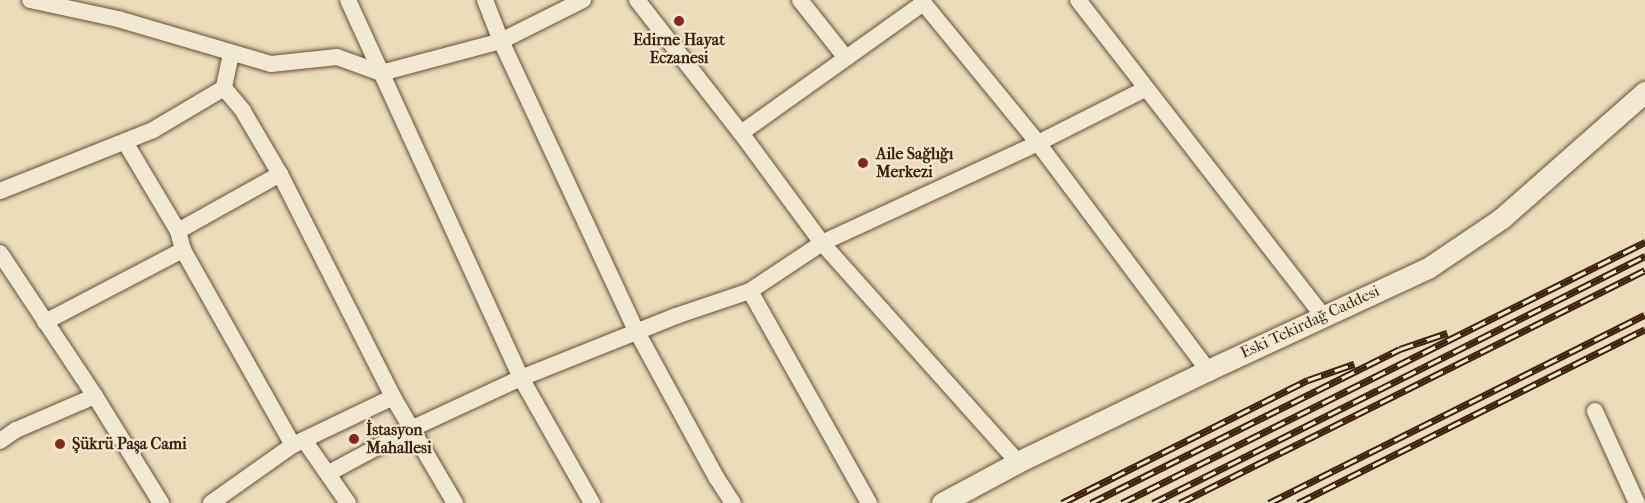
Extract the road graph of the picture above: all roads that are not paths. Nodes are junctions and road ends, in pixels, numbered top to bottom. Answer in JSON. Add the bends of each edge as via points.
{"nodes":[{"id":1,"x":30,"y":0,"type":"edge"},
{"id":2,"x":348,"y":0,"type":"edge"},
{"id":3,"x":485,"y":0,"type":"edge"},
{"id":4,"x":583,"y":0,"type":"edge"},
{"id":5,"x":637,"y":0,"type":"edge"},
{"id":6,"x":800,"y":0,"type":"edge"},
{"id":7,"x":1078,"y":0,"type":"edge"},
{"id":8,"x":922,"y":1,"type":"edge"},
{"id":9,"x":501,"y":41,"type":"junction"},
{"id":10,"x":231,"y":54,"type":"junction"},
{"id":11,"x":846,"y":58,"type":"junction"},
{"id":12,"x":381,"y":73,"type":"junction"},
{"id":13,"x":224,"y":88,"type":"junction"},
{"id":14,"x":1144,"y":89,"type":"junction"},
{"id":15,"x":1645,"y":92,"type":"edge"},
{"id":16,"x":741,"y":133,"type":"junction"},
{"id":17,"x":124,"y":141,"type":"junction"},
{"id":18,"x":1038,"y":143,"type":"junction"},
{"id":19,"x":280,"y":174,"type":"junction"},
{"id":20,"x":0,"y":191,"type":"edge"},
{"id":21,"x":178,"y":231,"type":"junction"},
{"id":22,"x":822,"y":243,"type":"junction"},
{"id":23,"x":183,"y":250,"type":"junction"},
{"id":24,"x":0,"y":253,"type":"edge"},
{"id":25,"x":750,"y":291,"type":"junction"},
{"id":26,"x":1323,"y":316,"type":"junction"},
{"id":27,"x":45,"y":322,"type":"junction"},
{"id":28,"x":638,"y":332,"type":"junction"},
{"id":29,"x":1208,"y":370,"type":"junction"},
{"id":30,"x":521,"y":378,"type":"junction"},
{"id":31,"x":95,"y":396,"type":"junction"},
{"id":32,"x":393,"y":397,"type":"junction"},
{"id":33,"x":1595,"y":411,"type":"dead end"},
{"id":34,"x":411,"y":429,"type":"junction"},
{"id":35,"x":0,"y":441,"type":"edge"},
{"id":36,"x":298,"y":442,"type":"junction"},
{"id":37,"x":1018,"y":462,"type":"junction"},
{"id":38,"x":329,"y":473,"type":"junction"},
{"id":39,"x":161,"y":503,"type":"edge"},
{"id":40,"x":213,"y":503,"type":"edge"},
{"id":41,"x":348,"y":503,"type":"edge"},
{"id":42,"x":455,"y":503,"type":"edge"},
{"id":43,"x":592,"y":503,"type":"edge"},
{"id":44,"x":733,"y":503,"type":"edge"},
{"id":45,"x":869,"y":503,"type":"edge"},
{"id":46,"x":942,"y":503,"type":"edge"},
{"id":47,"x":1637,"y":503,"type":"edge"}],
"edges":[{"from":1,"to":10,"type":"street","via":[[118,19]]},
{"from":2,"to":12,"type":"street"},
{"from":3,"to":9,"type":"street"},
{"from":4,"to":9,"type":"street"},
{"from":5,"to":16,"type":"street"},
{"from":6,"to":11,"type":"street"},
{"from":7,"to":14,"type":"street"},
{"from":8,"to":11,"type":"street"},
{"from":8,"to":18,"type":"street"},
{"from":9,"to":12,"type":"street"},
{"from":9,"to":28,"type":"street"},
{"from":10,"to":12,"type":"street","via":[[271,64],[337,57]]},
{"from":10,"to":13,"type":"street"},
{"from":11,"to":16,"type":"street"},
{"from":12,"to":30,"type":"street"},
{"from":13,"to":17,"type":"street","via":[[153,130]]},
{"from":13,"to":19,"type":"street","via":[[243,111]]},
{"from":14,"to":18,"type":"street"},
{"from":14,"to":26,"type":"street"},
{"from":15,"to":26,"type":"street","name":"Eski Tekirdağ Caddesi","via":[[1502,218],[1428,268]]},
{"from":16,"to":22,"type":"street"},
{"from":17,"to":20,"type":"street"},
{"from":17,"to":21,"type":"street"},
{"from":18,"to":22,"type":"street"},
{"from":18,"to":29,"type":"street"},
{"from":19,"to":21,"type":"street"},
{"from":19,"to":32,"type":"street"},
{"from":21,"to":23,"type":"street"},
{"from":22,"to":25,"type":"street"},
{"from":22,"to":37,"type":"street"},
{"from":23,"to":27,"type":"street"},
{"from":23,"to":36,"type":"street"},
{"from":24,"to":27,"type":"street"},
{"from":25,"to":28,"type":"street"},
{"from":25,"to":45,"type":"street"},
{"from":26,"to":29,"type":"street","name":"Eski Tekirdağ Caddesi"},
{"from":27,"to":31,"type":"street"},
{"from":28,"to":30,"type":"street"},
{"from":28,"to":44,"type":"street"},
{"from":29,"to":37,"type":"street","name":"Eski Tekirdağ Caddesi"},
{"from":30,"to":34,"type":"street"},
{"from":30,"to":43,"type":"street"},
{"from":31,"to":35,"type":"street","via":[[16,430]]},
{"from":31,"to":39,"type":"street"},
{"from":32,"to":34,"type":"street"},
{"from":32,"to":36,"type":"street"},
{"from":33,"to":47,"type":"street"},
{"from":34,"to":38,"type":"street"},
{"from":34,"to":42,"type":"street"},
{"from":36,"to":38,"type":"street"},
{"from":36,"to":40,"type":"street"},
{"from":37,"to":46,"type":"street","name":"Eski Tekirdağ Caddesi"},
{"from":38,"to":41,"type":"street"}]}
